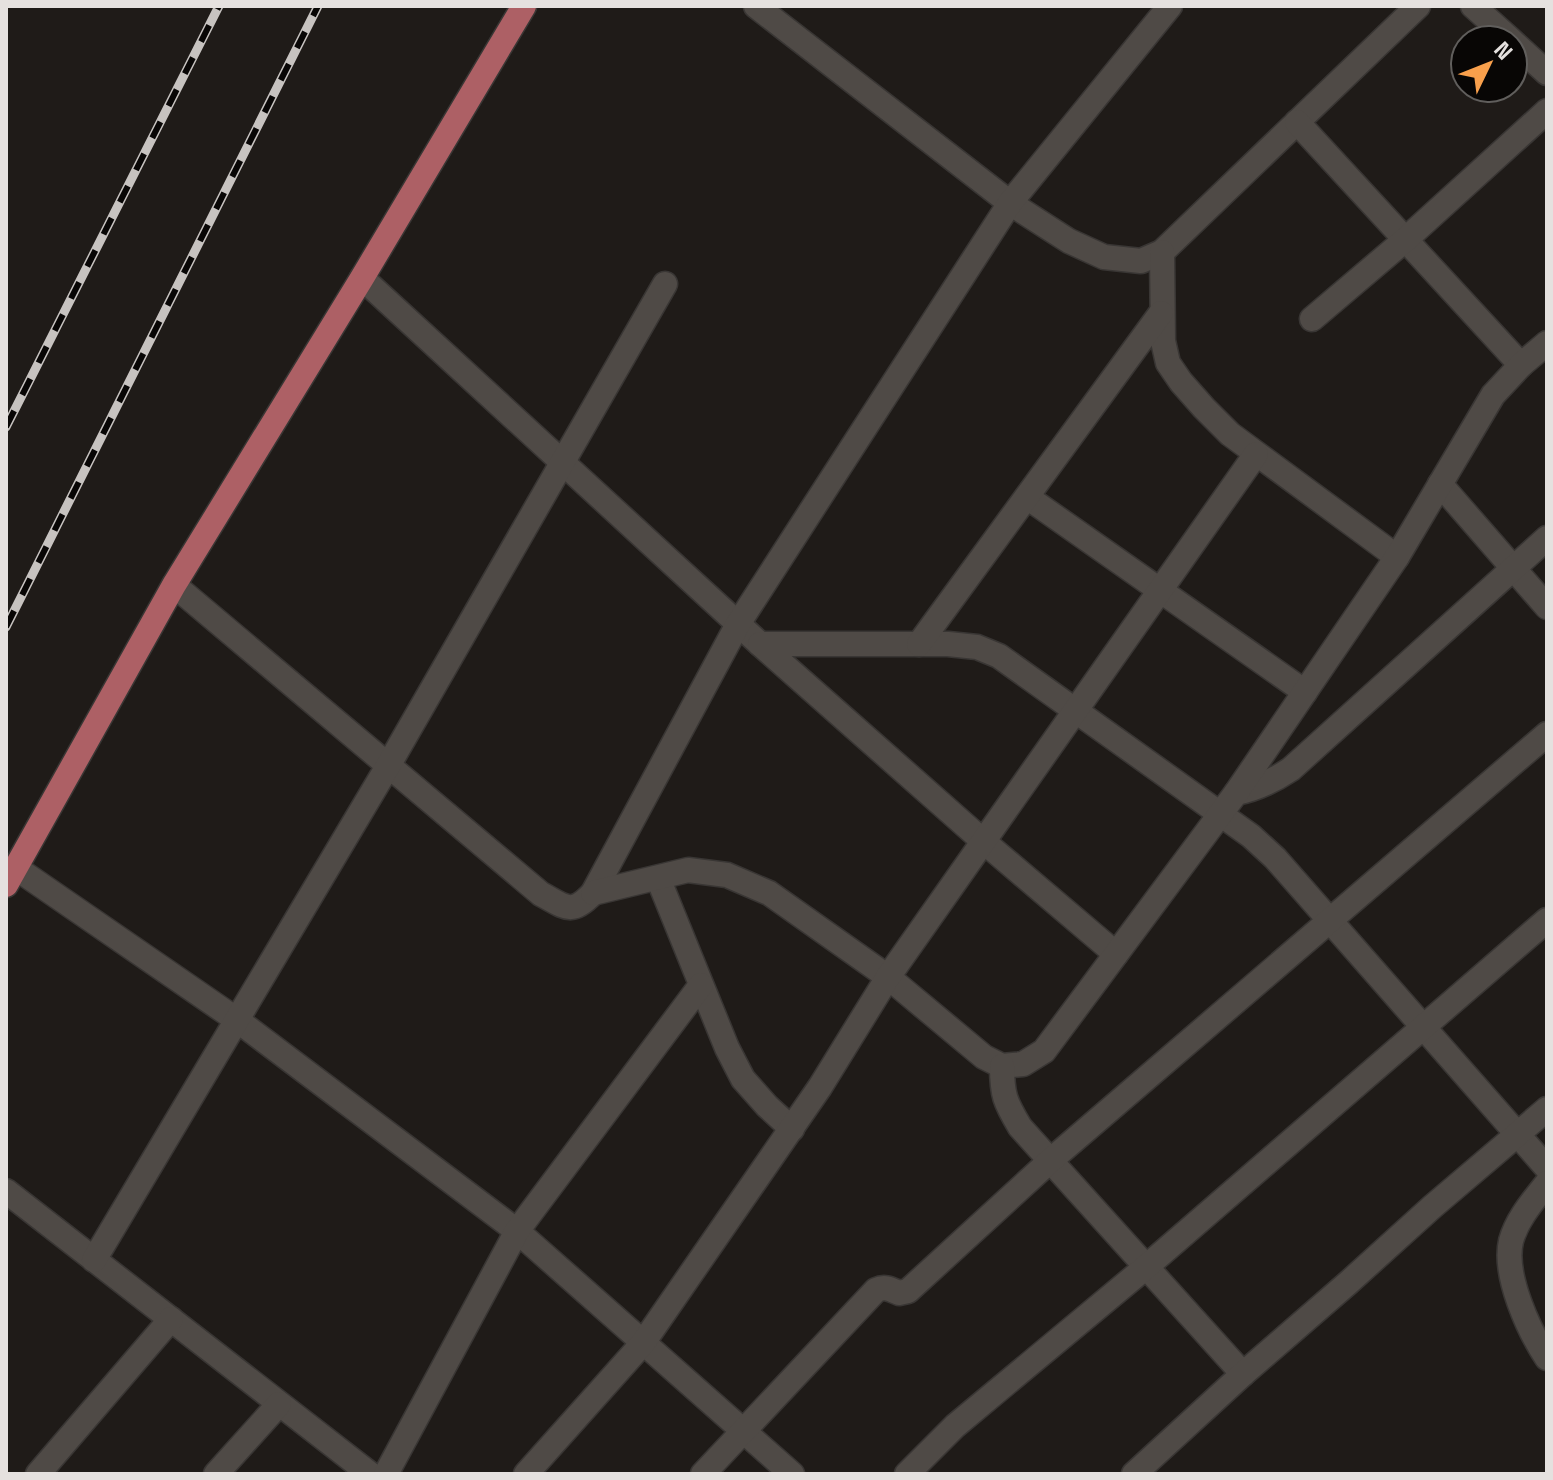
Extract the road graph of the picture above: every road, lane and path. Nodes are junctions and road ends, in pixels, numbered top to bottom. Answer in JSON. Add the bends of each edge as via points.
{"nodes":[{"id":1,"x":524,"y":6,"type":"edge"},
{"id":2,"x":756,"y":6,"type":"edge"},
{"id":3,"x":1170,"y":6,"type":"edge"},
{"id":4,"x":1418,"y":6,"type":"edge"},
{"id":5,"x":1473,"y":6,"type":"edge"},
{"id":6,"x":1493,"y":24,"type":"edge"},
{"id":7,"x":1529,"y":57,"type":"edge"},
{"id":8,"x":1547,"y":73,"type":"edge"},
{"id":9,"x":1547,"y":111,"type":"edge"},
{"id":10,"x":1297,"y":122,"type":"junction"},
{"id":11,"x":1010,"y":203,"type":"junction"},
{"id":12,"x":1405,"y":240,"type":"junction"},
{"id":13,"x":1162,"y":252,"type":"junction"},
{"id":14,"x":362,"y":278,"type":"junction"},
{"id":15,"x":665,"y":284,"type":"dead end"},
{"id":16,"x":1161,"y":313,"type":"junction"},
{"id":17,"x":1312,"y":319,"type":"dead end"},
{"id":18,"x":1547,"y":343,"type":"edge"},
{"id":19,"x":1521,"y":365,"type":"junction"},
{"id":20,"x":1256,"y":454,"type":"junction"},
{"id":21,"x":562,"y":461,"type":"junction"},
{"id":22,"x":1440,"y":484,"type":"junction"},
{"id":23,"x":1027,"y":497,"type":"junction"},
{"id":24,"x":1547,"y":538,"type":"edge"},
{"id":25,"x":1397,"y":557,"type":"junction"},
{"id":26,"x":1513,"y":569,"type":"junction"},
{"id":27,"x":174,"y":585,"type":"junction"},
{"id":28,"x":1160,"y":589,"type":"junction"},
{"id":29,"x":1547,"y":607,"type":"edge"},
{"id":30,"x":738,"y":624,"type":"junction"},
{"id":31,"x":760,"y":644,"type":"junction"},
{"id":32,"x":919,"y":644,"type":"junction"},
{"id":33,"x":1305,"y":692,"type":"junction"},
{"id":34,"x":1075,"y":710,"type":"junction"},
{"id":35,"x":1547,"y":734,"type":"edge"},
{"id":36,"x":388,"y":766,"type":"junction"},
{"id":37,"x":1236,"y":793,"type":"junction"},
{"id":38,"x":1221,"y":814,"type":"junction"},
{"id":39,"x":983,"y":841,"type":"junction"},
{"id":40,"x":11,"y":877,"type":"edge"},
{"id":41,"x":658,"y":878,"type":"junction"},
{"id":42,"x":593,"y":893,"type":"junction"},
{"id":43,"x":1547,"y":920,"type":"edge"},
{"id":44,"x":1331,"y":921,"type":"junction"},
{"id":45,"x":1116,"y":954,"type":"junction"},
{"id":46,"x":888,"y":977,"type":"junction"},
{"id":47,"x":701,"y":985,"type":"junction"},
{"id":48,"x":237,"y":1020,"type":"junction"},
{"id":49,"x":1423,"y":1027,"type":"junction"},
{"id":50,"x":1002,"y":1066,"type":"junction"},
{"id":51,"x":1547,"y":1109,"type":"edge"},
{"id":52,"x":792,"y":1129,"type":"junction"},
{"id":53,"x":1518,"y":1135,"type":"junction"},
{"id":54,"x":1051,"y":1160,"type":"junction"},
{"id":55,"x":1547,"y":1168,"type":"edge"},
{"id":56,"x":1547,"y":1183,"type":"edge"},
{"id":57,"x":6,"y":1191,"type":"edge"},
{"id":58,"x":517,"y":1231,"type":"junction"},
{"id":59,"x":94,"y":1260,"type":"junction"},
{"id":60,"x":1146,"y":1267,"type":"junction"},
{"id":61,"x":171,"y":1319,"type":"junction"},
{"id":62,"x":643,"y":1343,"type":"junction"},
{"id":63,"x":1547,"y":1358,"type":"edge"},
{"id":64,"x":1243,"y":1374,"type":"junction"},
{"id":65,"x":279,"y":1404,"type":"junction"},
{"id":66,"x":742,"y":1431,"type":"junction"},
{"id":67,"x":38,"y":1474,"type":"edge"},
{"id":68,"x":216,"y":1474,"type":"edge"},
{"id":69,"x":370,"y":1474,"type":"edge"},
{"id":70,"x":386,"y":1474,"type":"edge"},
{"id":71,"x":526,"y":1474,"type":"edge"},
{"id":72,"x":703,"y":1474,"type":"edge"},
{"id":73,"x":792,"y":1474,"type":"edge"},
{"id":74,"x":907,"y":1474,"type":"edge"},
{"id":75,"x":1134,"y":1474,"type":"edge"}],
"edges":[{"from":1,"to":14,"type":"main road"},
{"from":2,"to":11,"type":"street"},
{"from":3,"to":11,"type":"street"},
{"from":4,"to":10,"type":"street"},
{"from":5,"to":6,"type":"street"},
{"from":7,"to":8,"type":"street"},
{"from":9,"to":12,"type":"street"},
{"from":10,"to":12,"type":"street"},
{"from":10,"to":13,"type":"street"},
{"from":11,"to":13,"type":"street","via":[[1104,257],[1141,261]]},
{"from":11,"to":30,"type":"street"},
{"from":12,"to":17,"type":"street"},
{"from":12,"to":19,"type":"street"},
{"from":13,"to":16,"type":"street"},
{"from":14,"to":21,"type":"street"},
{"from":14,"to":27,"type":"main road"},
{"from":15,"to":21,"type":"street"},
{"from":16,"to":20,"type":"street","via":[[1168,363],[1212,417]]},
{"from":16,"to":23,"type":"street"},
{"from":18,"to":19,"type":"street"},
{"from":19,"to":22,"type":"street","via":[[1493,395]]},
{"from":20,"to":25,"type":"street"},
{"from":20,"to":28,"type":"street"},
{"from":21,"to":30,"type":"street"},
{"from":21,"to":36,"type":"street"},
{"from":22,"to":25,"type":"street"},
{"from":22,"to":26,"type":"street"},
{"from":23,"to":28,"type":"street"},
{"from":23,"to":32,"type":"street"},
{"from":24,"to":26,"type":"street"},
{"from":25,"to":33,"type":"street"},
{"from":26,"to":29,"type":"street"},
{"from":26,"to":37,"type":"street","via":[[1291,769],[1263,786]]},
{"from":27,"to":36,"type":"street"},
{"from":27,"to":40,"type":"main road"},
{"from":28,"to":33,"type":"street"},
{"from":28,"to":34,"type":"street"},
{"from":30,"to":31,"type":"street"},
{"from":30,"to":42,"type":"street"},
{"from":31,"to":32,"type":"street"},
{"from":31,"to":39,"type":"street"},
{"from":32,"to":34,"type":"street","via":[[977,647],[999,656]]},
{"from":33,"to":37,"type":"street"},
{"from":34,"to":38,"type":"street"},
{"from":34,"to":39,"type":"street"},
{"from":35,"to":44,"type":"street"},
{"from":36,"to":42,"type":"street","via":[[541,894],[569,908],[581,906]]},
{"from":36,"to":48,"type":"street"},
{"from":37,"to":38,"type":"street"},
{"from":38,"to":44,"type":"street","via":[[1275,858]]},
{"from":38,"to":45,"type":"street"},
{"from":39,"to":45,"type":"street"},
{"from":39,"to":46,"type":"street"},
{"from":40,"to":48,"type":"street"},
{"from":41,"to":42,"type":"street"},
{"from":41,"to":46,"type":"street","via":[[688,870],[727,875],[769,893]]},
{"from":41,"to":47,"type":"street"},
{"from":43,"to":49,"type":"street"},
{"from":44,"to":49,"type":"street"},
{"from":44,"to":54,"type":"street"},
{"from":45,"to":50,"type":"street","via":[[1044,1051],[1023,1064]]},
{"from":46,"to":50,"type":"street"},
{"from":46,"to":52,"type":"street"},
{"from":47,"to":52,"type":"street","via":[[743,1079]]},
{"from":47,"to":58,"type":"street"},
{"from":48,"to":58,"type":"street"},
{"from":48,"to":59,"type":"street"},
{"from":49,"to":53,"type":"street"},
{"from":49,"to":60,"type":"street"},
{"from":50,"to":54,"type":"street","via":[[1002,1093],[1009,1109]]},
{"from":51,"to":53,"type":"street"},
{"from":52,"to":62,"type":"street"},
{"from":53,"to":55,"type":"street"},
{"from":53,"to":64,"type":"street"},
{"from":54,"to":60,"type":"street"},
{"from":54,"to":66,"type":"street","via":[[908,1291],[876,1290]]},
{"from":56,"to":63,"type":"street","via":[[1520,1218],[1510,1243],[1520,1307]]},
{"from":57,"to":59,"type":"street"},
{"from":58,"to":62,"type":"street"},
{"from":58,"to":70,"type":"street"},
{"from":59,"to":61,"type":"street"},
{"from":60,"to":64,"type":"street"},
{"from":60,"to":74,"type":"street","via":[[955,1426]]},
{"from":61,"to":65,"type":"street"},
{"from":61,"to":67,"type":"street"},
{"from":62,"to":66,"type":"street"},
{"from":62,"to":71,"type":"street"},
{"from":64,"to":75,"type":"street"},
{"from":65,"to":68,"type":"street"},
{"from":65,"to":69,"type":"street"},
{"from":66,"to":72,"type":"street"},
{"from":66,"to":73,"type":"street"}]}
